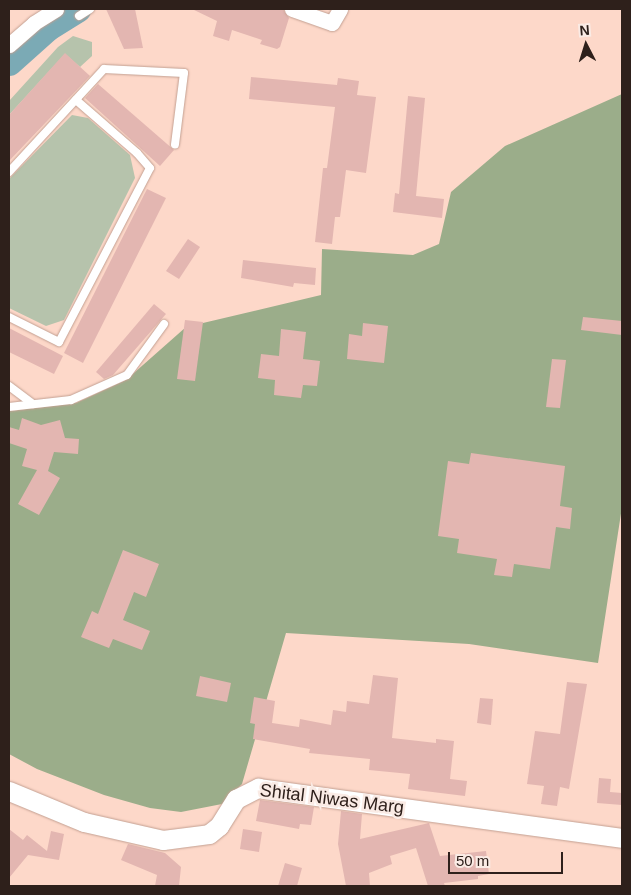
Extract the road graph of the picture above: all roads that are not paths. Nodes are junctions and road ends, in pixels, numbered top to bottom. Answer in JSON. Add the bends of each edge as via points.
{"nodes":[{"id":1,"x":56,"y":9,"type":"edge"},
{"id":2,"x":90,"y":9,"type":"edge"},
{"id":3,"x":292,"y":9,"type":"edge"},
{"id":4,"x":340,"y":9,"type":"edge"},
{"id":5,"x":80,"y":16,"type":"dead end"},
{"id":6,"x":9,"y":45,"type":"edge"},
{"id":7,"x":76,"y":100,"type":"junction"},
{"id":8,"x":175,"y":144,"type":"dead end"},
{"id":9,"x":9,"y":172,"type":"edge"},
{"id":10,"x":9,"y":317,"type":"edge"},
{"id":11,"x":164,"y":324,"type":"dead end"},
{"id":12,"x":9,"y":386,"type":"edge"},
{"id":13,"x":33,"y":404,"type":"junction"},
{"id":14,"x":9,"y":407,"type":"edge"},
{"id":15,"x":9,"y":792,"type":"edge"},
{"id":16,"x":622,"y":838,"type":"edge"}],
"edges":[{"from":1,"to":6,"type":"street"},
{"from":2,"to":5,"type":"lane"},
{"from":3,"to":4,"type":"street","via":[[332,23]]},
{"from":7,"to":8,"type":"lane","via":[[104,69],[184,73]]},
{"from":7,"to":9,"type":"lane"},
{"from":7,"to":10,"type":"lane","via":[[150,168],[59,342]]},
{"from":11,"to":13,"type":"lane","via":[[127,375],[71,400]]},
{"from":12,"to":13,"type":"lane"},
{"from":13,"to":14,"type":"lane"},
{"from":15,"to":16,"type":"street","name":"Shital Niwas Marg","via":[[84,822],[164,840],[209,834],[219,826],[236,799],[258,788]]}]}
